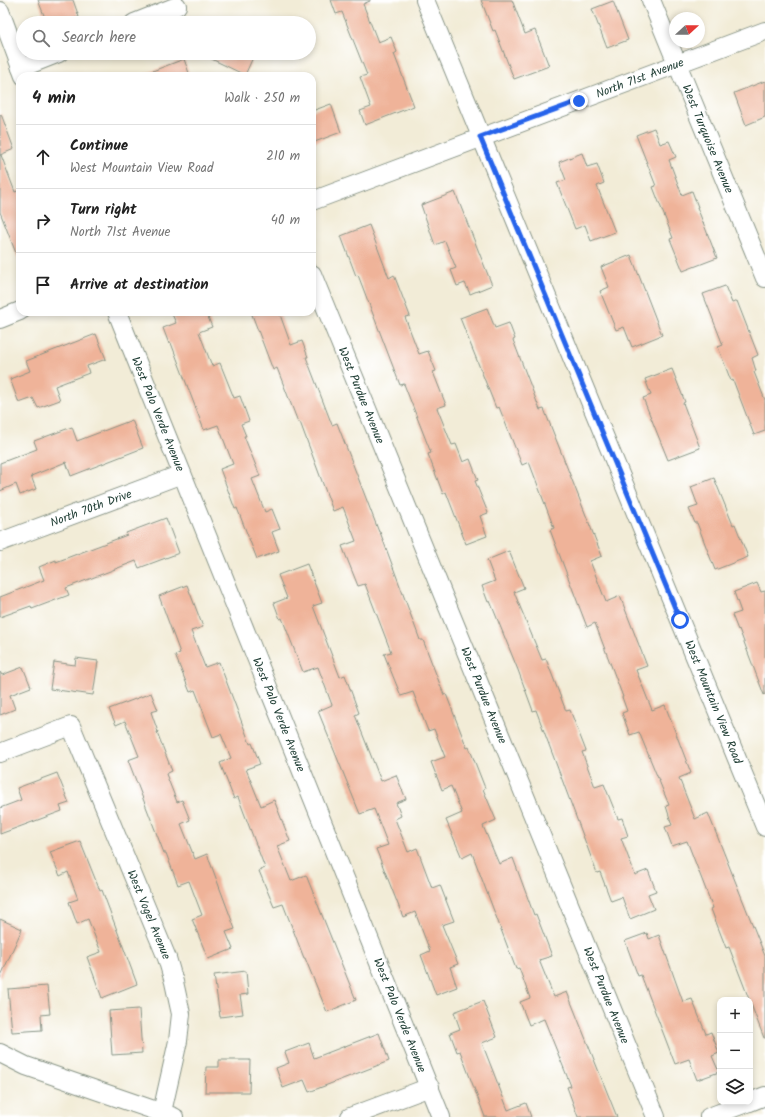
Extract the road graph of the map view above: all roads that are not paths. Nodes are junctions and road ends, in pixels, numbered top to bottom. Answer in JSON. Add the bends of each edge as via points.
{"nodes":[{"id":1,"x":425,"y":0,"type":"edge"},
{"id":2,"x":651,"y":0,"type":"edge"},
{"id":3,"x":177,"y":6,"type":"dead end"},
{"id":4,"x":0,"y":11,"type":"edge"},
{"id":5,"x":152,"y":16,"type":"edge"},
{"id":6,"x":765,"y":31,"type":"edge"},
{"id":7,"x":16,"y":55,"type":"edge"},
{"id":8,"x":18,"y":60,"type":"edge"},
{"id":9,"x":45,"y":60,"type":"edge"},
{"id":10,"x":678,"y":64,"type":"junction"},
{"id":11,"x":22,"y":72,"type":"edge"},
{"id":12,"x":480,"y":137,"type":"junction"},
{"id":13,"x":316,"y":199,"type":"edge"},
{"id":14,"x":765,"y":278,"type":"edge"},
{"id":15,"x":316,"y":284,"type":"edge"},
{"id":16,"x":16,"y":313,"type":"edge"},
{"id":17,"x":118,"y":316,"type":"edge"},
{"id":18,"x":0,"y":319,"type":"edge"},
{"id":19,"x":182,"y":474,"type":"junction"},
{"id":20,"x":0,"y":542,"type":"edge"},
{"id":21,"x":0,"y":753,"type":"edge"},
{"id":22,"x":765,"y":827,"type":"edge"},
{"id":23,"x":0,"y":1053,"type":"edge"},
{"id":24,"x":430,"y":1087,"type":"junction"},
{"id":25,"x":765,"y":1096,"type":"edge"},
{"id":26,"x":753,"y":1101,"type":"edge"},
{"id":27,"x":742,"y":1105,"type":"edge"},
{"id":28,"x":168,"y":1115,"type":"edge"},
{"id":29,"x":350,"y":1117,"type":"edge"},
{"id":30,"x":441,"y":1117,"type":"edge"},
{"id":31,"x":656,"y":1117,"type":"edge"},
{"id":32,"x":709,"y":1117,"type":"edge"}],
"edges":[{"from":1,"to":12,"type":"street","name":"West Mountain View Road"},
{"from":2,"to":10,"type":"street","name":"West Turquoise Avenue"},
{"from":3,"to":5,"type":"street"},
{"from":4,"to":7,"type":"street"},
{"from":6,"to":10,"type":"street","name":"North 71st Avenue"},
{"from":8,"to":11,"type":"street"},
{"from":9,"to":11,"type":"street"},
{"from":10,"to":12,"type":"street","name":"North 71st Avenue"},
{"from":10,"to":14,"type":"street","name":"West Turquoise Avenue"},
{"from":12,"to":13,"type":"street","name":"North 71st Avenue"},
{"from":12,"to":22,"type":"street","name":"West Mountain View Road"},
{"from":15,"to":31,"type":"street","name":"West Purdue Avenue"},
{"from":16,"to":18,"type":"street"},
{"from":17,"to":19,"type":"street","name":"West Palo Verde Avenue"},
{"from":19,"to":20,"type":"street","name":"North 70th Drive"},
{"from":19,"to":24,"type":"street","name":"West Palo Verde Avenue"},
{"from":21,"to":28,"type":"street","name":"West Vogel Avenue","via":[[71,726],[167,958],[174,982],[181,1014]]},
{"from":23,"to":28,"type":"street","via":[[26,1066]]},
{"from":24,"to":29,"type":"street"},
{"from":24,"to":30,"type":"street","name":"West Palo Verde Avenue"},
{"from":25,"to":26,"type":"street"},
{"from":27,"to":32,"type":"street"}]}
